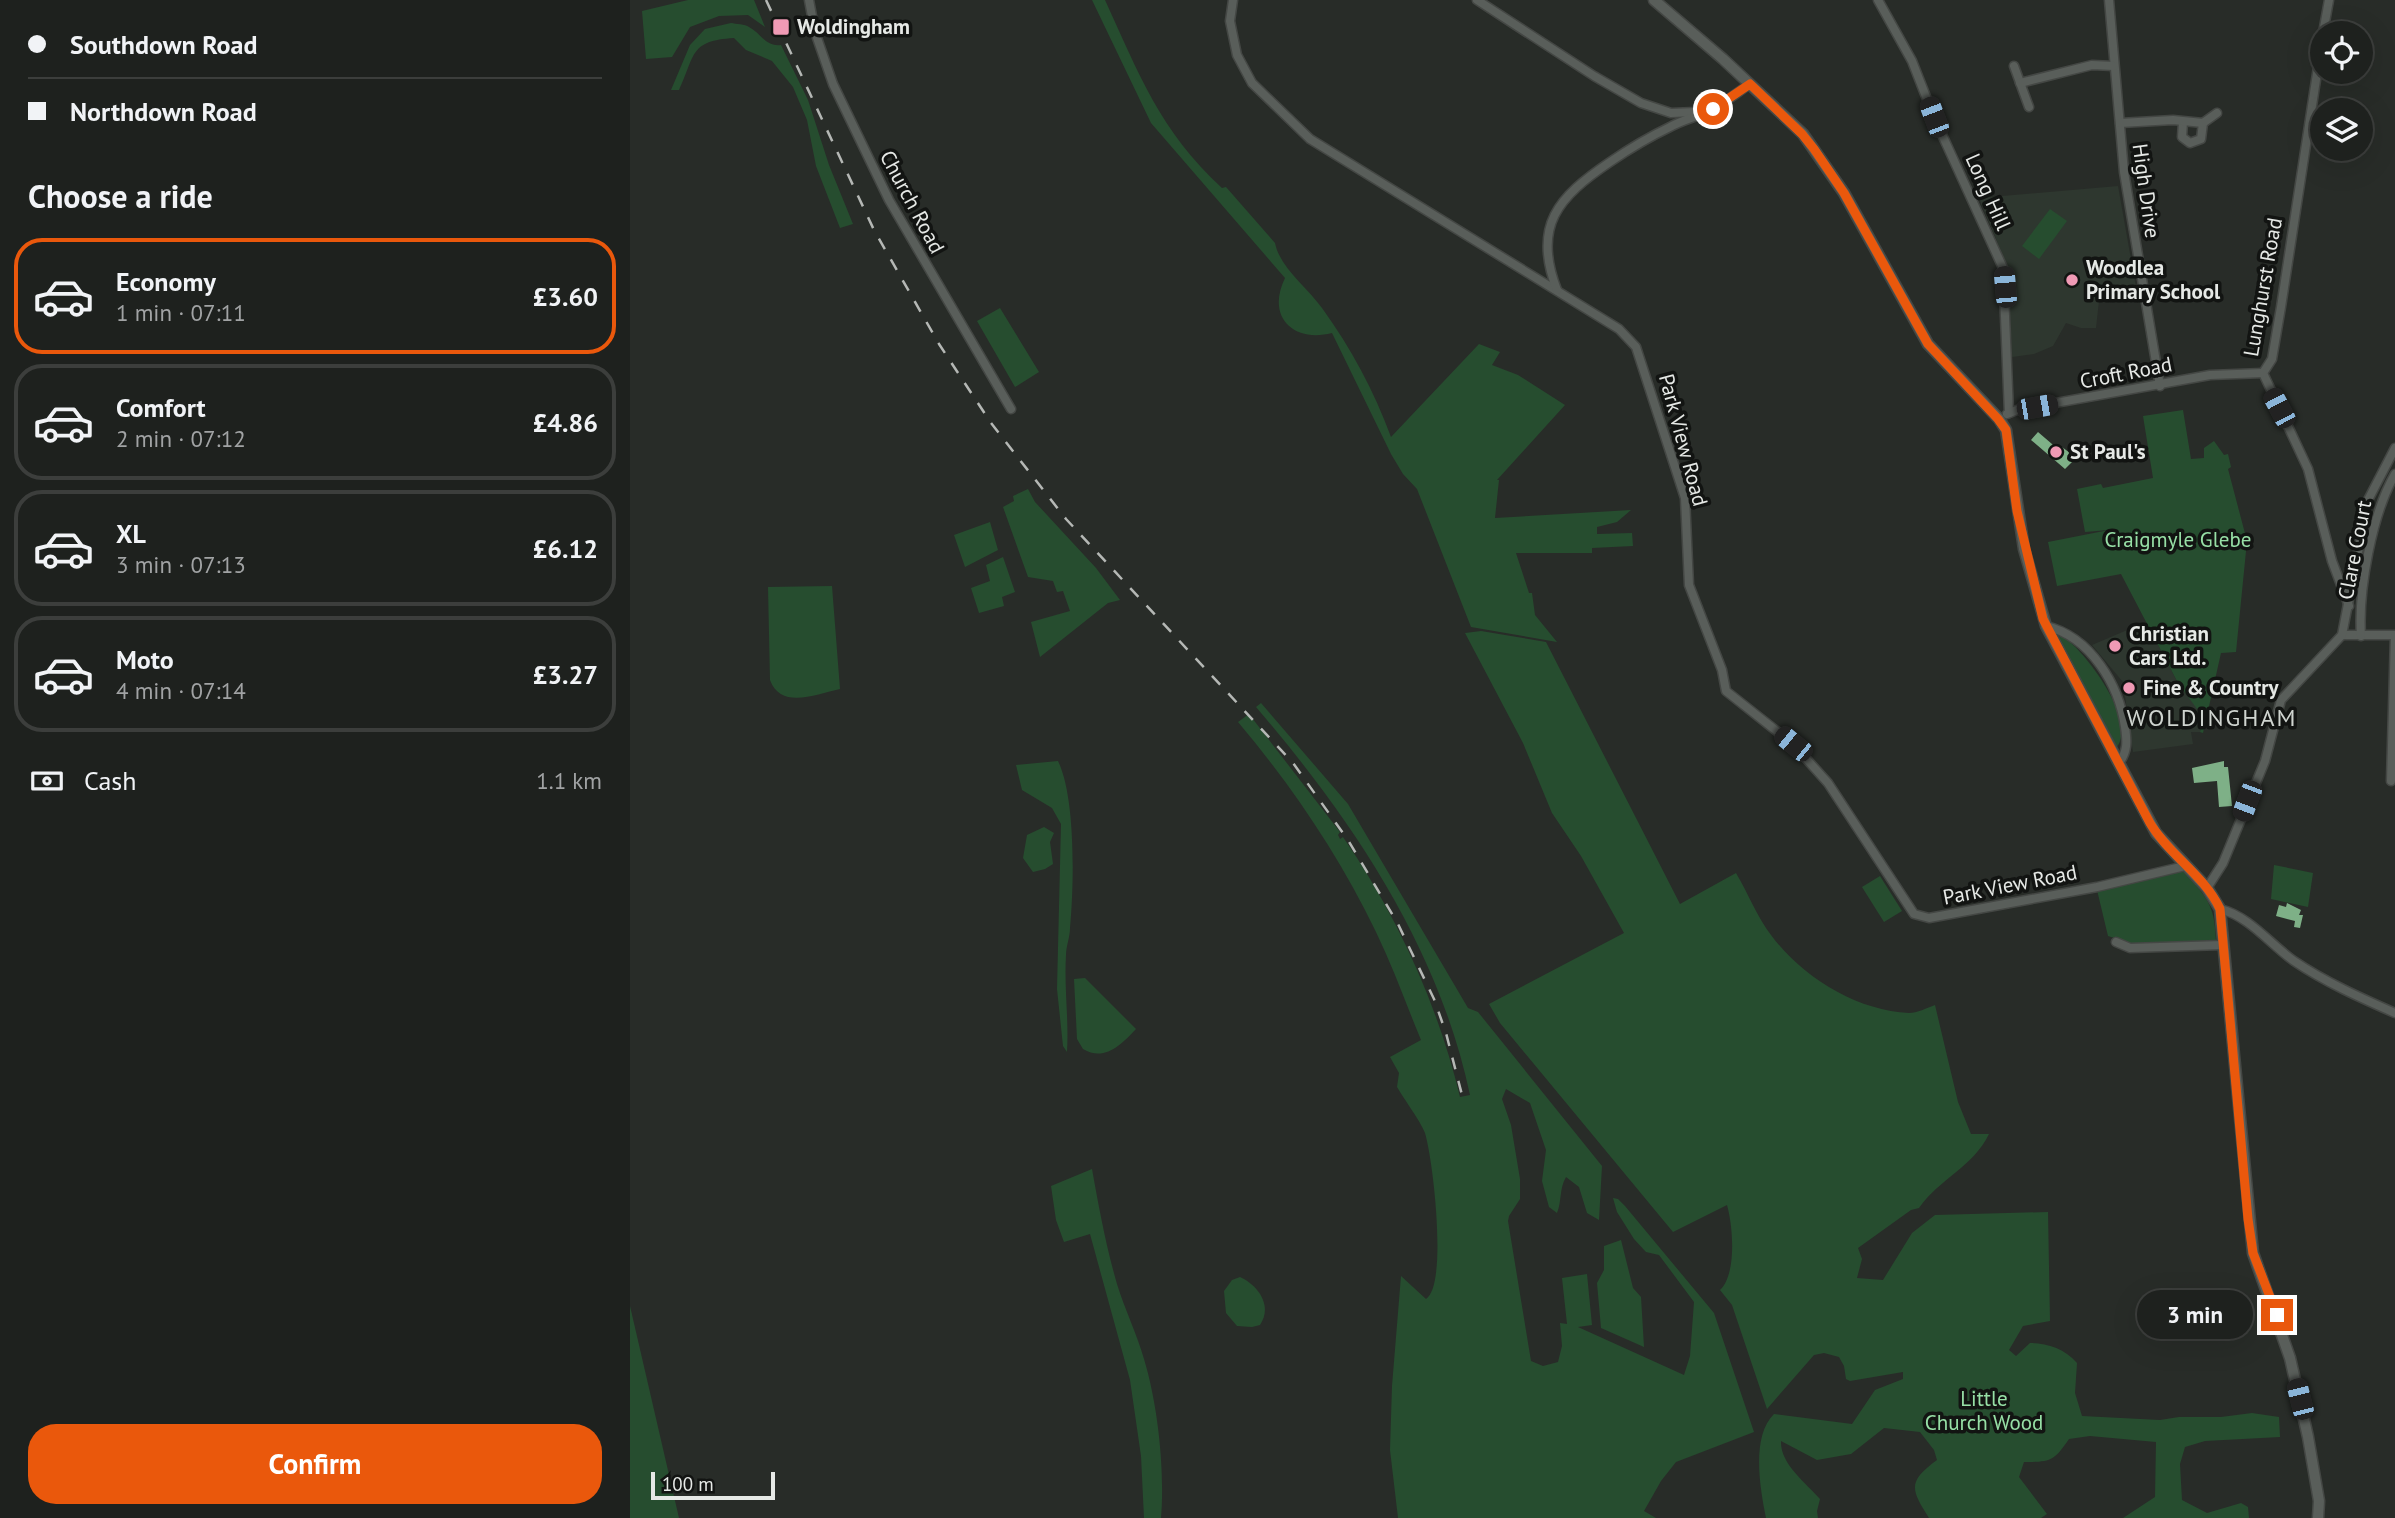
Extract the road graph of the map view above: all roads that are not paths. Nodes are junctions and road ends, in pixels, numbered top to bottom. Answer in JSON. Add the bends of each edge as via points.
{"nodes":[{"id":1,"x":809,"y":0,"type":"edge"},
{"id":2,"x":1233,"y":0,"type":"edge"},
{"id":3,"x":1477,"y":0,"type":"edge"},
{"id":4,"x":1654,"y":0,"type":"edge"},
{"id":5,"x":1878,"y":0,"type":"edge"},
{"id":6,"x":2109,"y":0,"type":"edge"},
{"id":7,"x":2329,"y":0,"type":"edge"},
{"id":8,"x":2325,"y":21,"type":"edge"},
{"id":9,"x":2014,"y":66,"type":"dead end"},
{"id":10,"x":2114,"y":66,"type":"junction"},
{"id":11,"x":2020,"y":83,"type":"junction"},
{"id":12,"x":1750,"y":84,"type":"junction"},
{"id":13,"x":2315,"y":84,"type":"edge"},
{"id":14,"x":2029,"y":107,"type":"dead end"},
{"id":15,"x":1713,"y":109,"type":"junction"},
{"id":16,"x":2217,"y":113,"type":"dead end"},
{"id":17,"x":2183,"y":121,"type":"junction"},
{"id":18,"x":2120,"y":123,"type":"junction"},
{"id":19,"x":2203,"y":124,"type":"junction"},
{"id":20,"x":1557,"y":290,"type":"junction"},
{"id":21,"x":2263,"y":373,"type":"junction"},
{"id":22,"x":2160,"y":386,"type":"junction"},
{"id":23,"x":1011,"y":409,"type":"dead end"},
{"id":24,"x":2009,"y":413,"type":"junction"},
{"id":25,"x":1998,"y":419,"type":"junction"},
{"id":26,"x":2395,"y":448,"type":"edge"},
{"id":27,"x":2395,"y":474,"type":"edge"},
{"id":28,"x":2349,"y":606,"type":"junction"},
{"id":29,"x":2046,"y":626,"type":"junction"},
{"id":30,"x":2342,"y":635,"type":"junction"},
{"id":31,"x":2361,"y":636,"type":"junction"},
{"id":32,"x":2395,"y":636,"type":"edge"},
{"id":33,"x":2119,"y":763,"type":"junction"},
{"id":34,"x":2391,"y":780,"type":"dead end"},
{"id":35,"x":2185,"y":866,"type":"junction"},
{"id":36,"x":2207,"y":888,"type":"junction"},
{"id":37,"x":2220,"y":909,"type":"junction"},
{"id":38,"x":2116,"y":942,"type":"dead end"},
{"id":39,"x":2221,"y":945,"type":"junction"},
{"id":40,"x":2395,"y":1013,"type":"edge"},
{"id":41,"x":2318,"y":1518,"type":"edge"}],
"edges":[{"from":1,"to":23,"type":"street","name":"Church Road","via":[[833,84],[889,200]]},
{"from":2,"to":20,"type":"street","name":"Park View Road","via":[[1230,21],[1237,55],[1252,83],[1310,139]]},
{"from":3,"to":15,"type":"street","via":[[1641,103],[1671,113]]},
{"from":4,"to":12,"type":"street"},
{"from":5,"to":24,"type":"street","name":"Long Hill","via":[[1912,61],[2003,268]]},
{"from":6,"to":10,"type":"street","name":"High Drive"},
{"from":7,"to":8,"type":"street"},
{"from":9,"to":11,"type":"street"},
{"from":10,"to":11,"type":"street","via":[[2092,65]]},
{"from":10,"to":18,"type":"street","name":"High Drive"},
{"from":11,"to":14,"type":"street"},
{"from":12,"to":15,"type":"street"},
{"from":12,"to":25,"type":"street","via":[[1817,154],[1844,193],[1928,344]]},
{"from":13,"to":21,"type":"street","name":"Lunghurst Road","via":[[2272,359]]},
{"from":15,"to":20,"type":"street","via":[[1634,146],[1567,195],[1547,242],[1548,268]]},
{"from":16,"to":19,"type":"street"},
{"from":17,"to":18,"type":"street"},
{"from":17,"to":19,"type":"street"},
{"from":17,"to":19,"type":"street","via":[[2182,137],[2190,143],[2201,139]]},
{"from":18,"to":22,"type":"street","name":"High Drive"},
{"from":20,"to":35,"type":"street","name":"Park View Road","via":[[1629,337],[1642,358],[1685,498],[1689,585],[1726,691],[1793,744],[1828,783],[1914,914],[1929,918]]},
{"from":21,"to":22,"type":"street","name":"Croft Road","via":[[2210,375]]},
{"from":21,"to":28,"type":"street","name":"Lunghurst Road","via":[[2308,469]]},
{"from":22,"to":24,"type":"street","name":"Croft Road"},
{"from":24,"to":25,"type":"street","name":"Croft Road"},
{"from":25,"to":29,"type":"street","via":[[2006,430],[2024,549]]},
{"from":26,"to":28,"type":"street","via":[[2368,500]]},
{"from":27,"to":31,"type":"street","name":"Clare Court","via":[[2376,516]]},
{"from":28,"to":30,"type":"street"},
{"from":29,"to":33,"type":"street"},
{"from":29,"to":33,"type":"street","via":[[2082,646],[2113,683],[2127,740]]},
{"from":30,"to":31,"type":"street"},
{"from":30,"to":36,"type":"street","via":[[2281,700],[2265,761],[2223,863]]},
{"from":31,"to":32,"type":"street"},
{"from":32,"to":34,"type":"street"},
{"from":33,"to":35,"type":"street","via":[[2156,833]]},
{"from":35,"to":36,"type":"street"},
{"from":36,"to":37,"type":"street"},
{"from":37,"to":39,"type":"street"},
{"from":37,"to":40,"type":"street","via":[[2231,911],[2305,968]]},
{"from":38,"to":39,"type":"street","via":[[2130,948]]},
{"from":39,"to":41,"type":"street","via":[[2253,1253],[2290,1358],[2310,1448]]}]}
